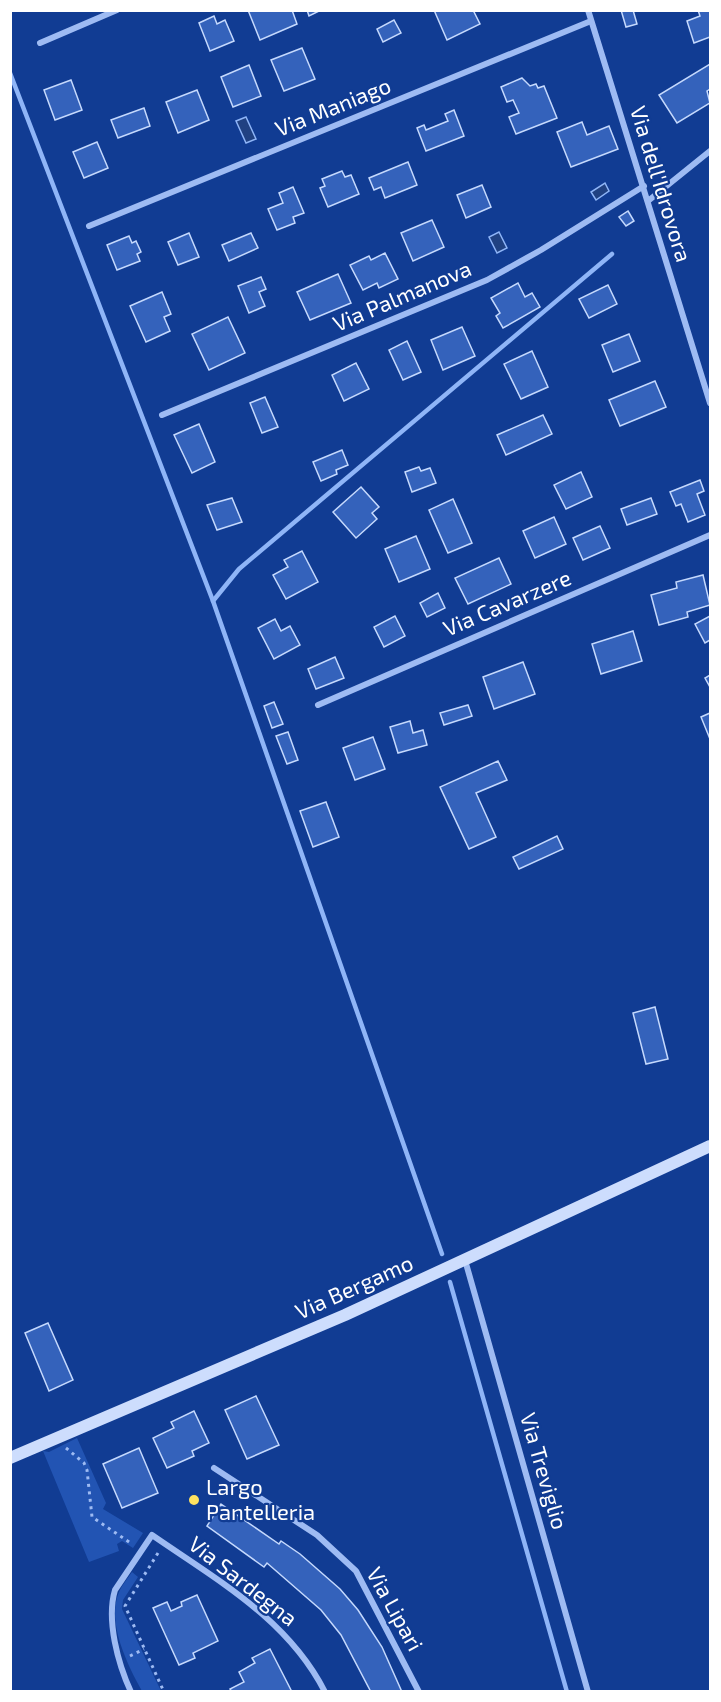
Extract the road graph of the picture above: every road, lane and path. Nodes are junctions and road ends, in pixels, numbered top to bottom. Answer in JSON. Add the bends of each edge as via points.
{"nodes":[{"id":1,"x":117,"y":10,"type":"edge"},
{"id":2,"x":588,"y":10,"type":"edge"},
{"id":3,"x":591,"y":21,"type":"junction"},
{"id":4,"x":40,"y":43,"type":"dead end"},
{"id":5,"x":711,"y":151,"type":"edge"},
{"id":6,"x":644,"y":186,"type":"junction"},
{"id":7,"x":648,"y":201,"type":"junction"},
{"id":8,"x":89,"y":226,"type":"dead end"},
{"id":9,"x":711,"y":403,"type":"edge"},
{"id":10,"x":162,"y":415,"type":"dead end"},
{"id":11,"x":711,"y":535,"type":"edge"},
{"id":12,"x":318,"y":705,"type":"dead end"},
{"id":13,"x":711,"y":1146,"type":"edge"},
{"id":14,"x":465,"y":1260,"type":"junction"},
{"id":15,"x":59,"y":1438,"type":"junction"},
{"id":16,"x":10,"y":1458,"type":"edge"},
{"id":17,"x":214,"y":1468,"type":"dead end"},
{"id":18,"x":164,"y":1544,"type":"junction"},
{"id":19,"x":141,"y":1550,"type":"junction"},
{"id":20,"x":144,"y":1649,"type":"junction"},
{"id":21,"x":120,"y":1661,"type":"junction"},
{"id":22,"x":131,"y":1692,"type":"edge"},
{"id":23,"x":164,"y":1692,"type":"edge"},
{"id":24,"x":325,"y":1692,"type":"edge"},
{"id":25,"x":419,"y":1692,"type":"edge"},
{"id":26,"x":588,"y":1692,"type":"edge"}],
"edges":[{"from":1,"to":4,"type":"street"},
{"from":2,"to":3,"type":"street","name":"Via dell'Idrovora"},
{"from":3,"to":6,"type":"street","name":"Via dell'Idrovora"},
{"from":3,"to":8,"type":"street","name":"Via Maniago"},
{"from":5,"to":7,"type":"street"},
{"from":6,"to":7,"type":"street","name":"Via dell'Idrovora"},
{"from":6,"to":10,"type":"street","name":"Via Palmanova","via":[[487,280]]},
{"from":7,"to":9,"type":"street","name":"Via dell'Idrovora"},
{"from":11,"to":12,"type":"street","name":"Via Cavarzere"},
{"from":13,"to":14,"type":"street","name":"Via Bergamo"},
{"from":14,"to":15,"type":"street","name":"Via Bergamo"},
{"from":14,"to":26,"type":"street","name":"Via Treviglio"},
{"from":15,"to":16,"type":"street","name":"Via Bergamo"},
{"from":15,"to":19,"type":"path","via":[[87,1470],[92,1517]]},
{"from":17,"to":25,"type":"street","name":"Via Lipari","via":[[317,1536],[356,1572]]},
{"from":18,"to":19,"type":"street","name":"Via Sardegna","via":[[152,1535]]},
{"from":18,"to":20,"type":"path","via":[[124,1606]]},
{"from":18,"to":24,"type":"street","name":"Via Sardegna","via":[[242,1597],[278,1627],[302,1654]]},
{"from":19,"to":21,"type":"street","via":[[112,1598]]},
{"from":20,"to":21,"type":"path"},
{"from":20,"to":23,"type":"path"},
{"from":21,"to":22,"type":"street"}]}
